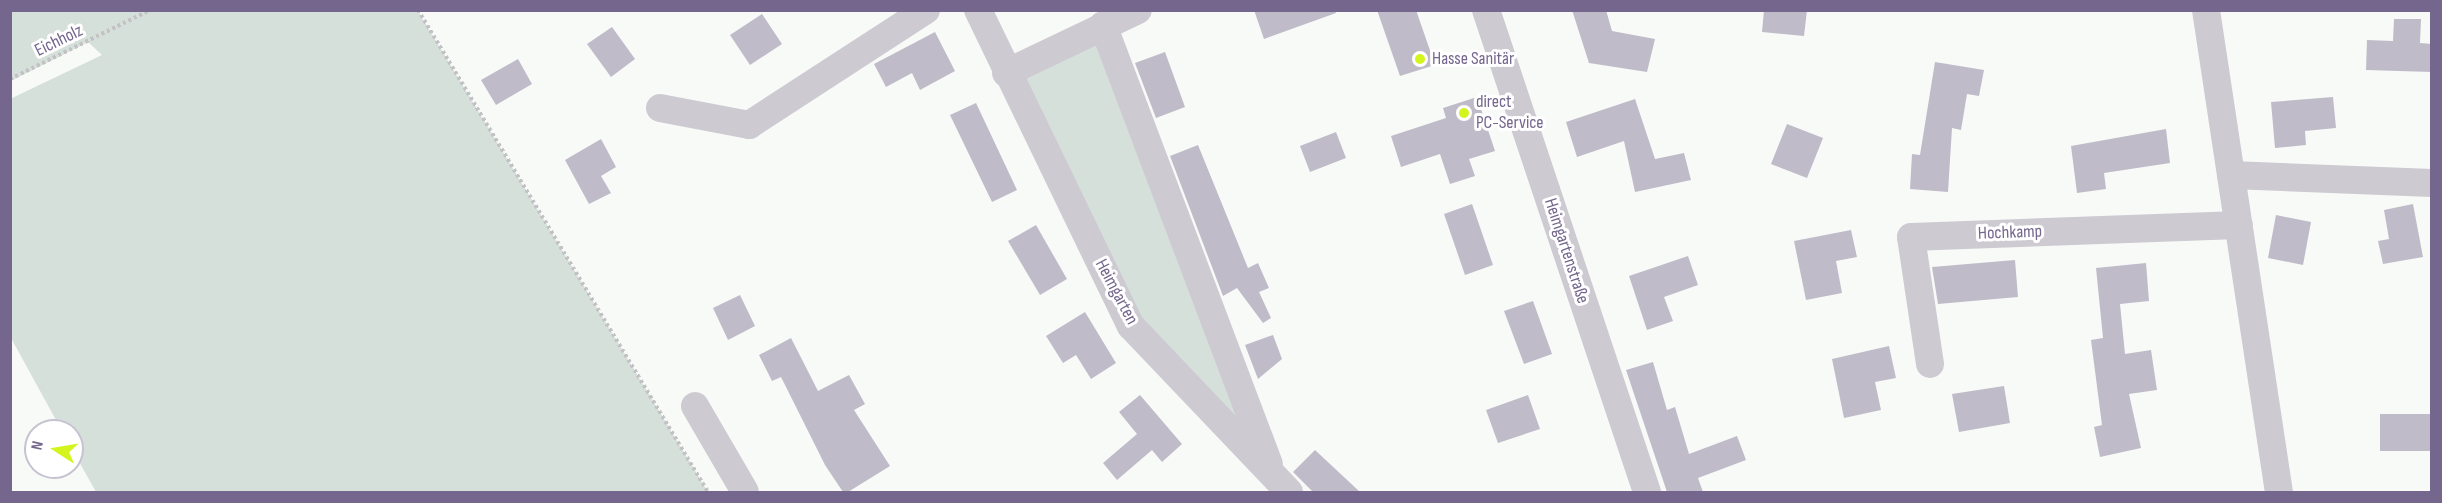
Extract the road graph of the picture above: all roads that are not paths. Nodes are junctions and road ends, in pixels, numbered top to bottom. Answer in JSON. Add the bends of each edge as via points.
{"nodes":[{"id":1,"x":926,"y":10,"type":"edge"},
{"id":2,"x":978,"y":10,"type":"edge"},
{"id":3,"x":1138,"y":10,"type":"edge"},
{"id":4,"x":1486,"y":10,"type":"edge"},
{"id":5,"x":2206,"y":10,"type":"edge"},
{"id":6,"x":1103,"y":25,"type":"junction"},
{"id":7,"x":1006,"y":73,"type":"junction"},
{"id":8,"x":660,"y":108,"type":"dead end"},
{"id":9,"x":2231,"y":175,"type":"junction"},
{"id":10,"x":2432,"y":183,"type":"edge"},
{"id":11,"x":2239,"y":225,"type":"junction"},
{"id":12,"x":1930,"y":364,"type":"dead end"},
{"id":13,"x":696,"y":406,"type":"dead end"},
{"id":14,"x":1281,"y":485,"type":"edge"},
{"id":15,"x":745,"y":492,"type":"edge"},
{"id":16,"x":1647,"y":492,"type":"edge"},
{"id":17,"x":2279,"y":492,"type":"edge"}],
"edges":[{"from":1,"to":8,"type":"street","via":[[749,125]]},
{"from":2,"to":7,"type":"street","name":"Heimgarten"},
{"from":3,"to":6,"type":"street"},
{"from":4,"to":16,"type":"street","name":"Heimgartenstraße"},
{"from":5,"to":9,"type":"street"},
{"from":6,"to":7,"type":"street"},
{"from":6,"to":14,"type":"street","name":"Heimgarten"},
{"from":7,"to":14,"type":"street","name":"Heimgarten","via":[[1131,326]]},
{"from":9,"to":10,"type":"street"},
{"from":9,"to":11,"type":"street"},
{"from":11,"to":12,"type":"street","name":"Hochkamp","via":[[1911,237]]},
{"from":11,"to":17,"type":"street"},
{"from":13,"to":15,"type":"street"}]}
